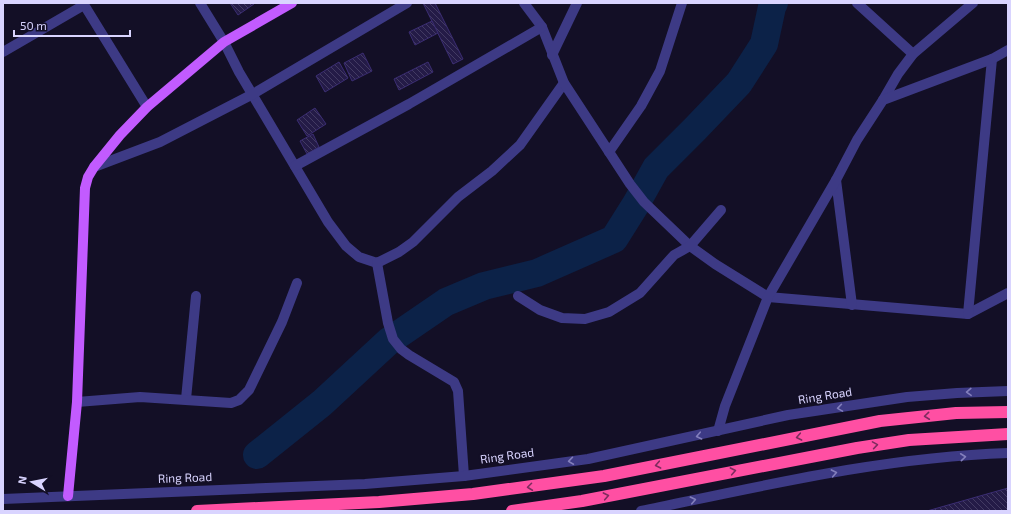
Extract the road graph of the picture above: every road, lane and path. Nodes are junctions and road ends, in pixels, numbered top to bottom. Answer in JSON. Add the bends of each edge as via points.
{"nodes":[{"id":1,"x":200,"y":3,"type":"edge"},
{"id":2,"x":292,"y":3,"type":"edge"},
{"id":3,"x":407,"y":3,"type":"edge"},
{"id":4,"x":524,"y":3,"type":"edge"},
{"id":5,"x":578,"y":3,"type":"edge"},
{"id":6,"x":682,"y":3,"type":"edge"},
{"id":7,"x":857,"y":3,"type":"edge"},
{"id":8,"x":973,"y":3,"type":"edge"},
{"id":9,"x":83,"y":4,"type":"edge"},
{"id":10,"x":542,"y":27,"type":"junction"},
{"id":11,"x":224,"y":42,"type":"junction"},
{"id":12,"x":1008,"y":50,"type":"edge"},
{"id":13,"x":3,"y":52,"type":"edge"},
{"id":14,"x":913,"y":54,"type":"junction"},
{"id":15,"x":552,"y":55,"type":"junction"},
{"id":16,"x":992,"y":59,"type":"junction"},
{"id":17,"x":564,"y":82,"type":"junction"},
{"id":18,"x":253,"y":94,"type":"junction"},
{"id":19,"x":883,"y":100,"type":"junction"},
{"id":20,"x":147,"y":107,"type":"junction"},
{"id":21,"x":609,"y":152,"type":"junction"},
{"id":22,"x":295,"y":166,"type":"junction"},
{"id":23,"x":94,"y":167,"type":"junction"},
{"id":24,"x":836,"y":180,"type":"junction"},
{"id":25,"x":721,"y":210,"type":"dead end"},
{"id":26,"x":690,"y":246,"type":"junction"},
{"id":27,"x":377,"y":263,"type":"junction"},
{"id":28,"x":297,"y":284,"type":"dead end"},
{"id":29,"x":1008,"y":293,"type":"edge"},
{"id":30,"x":196,"y":296,"type":"dead end"},
{"id":31,"x":518,"y":296,"type":"dead end"},
{"id":32,"x":768,"y":297,"type":"junction"},
{"id":33,"x":852,"y":305,"type":"junction"},
{"id":34,"x":968,"y":314,"type":"junction"},
{"id":35,"x":1008,"y":391,"type":"edge"},
{"id":36,"x":186,"y":399,"type":"junction"},
{"id":37,"x":77,"y":402,"type":"junction"},
{"id":38,"x":1008,"y":412,"type":"edge"},
{"id":39,"x":718,"y":432,"type":"junction"},
{"id":40,"x":1008,"y":434,"type":"edge"},
{"id":41,"x":1008,"y":454,"type":"edge"},
{"id":42,"x":464,"y":476,"type":"junction"},
{"id":43,"x":68,"y":496,"type":"junction"},
{"id":44,"x":3,"y":499,"type":"edge"},
{"id":45,"x":197,"y":511,"type":"edge"},
{"id":46,"x":512,"y":511,"type":"edge"},
{"id":47,"x":641,"y":511,"type":"edge"}],
"edges":[{"from":1,"to":11,"type":"street"},
{"from":2,"to":11,"type":"main road"},
{"from":3,"to":18,"type":"street"},
{"from":4,"to":10,"type":"street"},
{"from":5,"to":15,"type":"street"},
{"from":6,"to":21,"type":"street","via":[[660,71],[642,106]]},
{"from":7,"to":14,"type":"street"},
{"from":8,"to":14,"type":"street"},
{"from":9,"to":13,"type":"street"},
{"from":9,"to":20,"type":"street"},
{"from":10,"to":15,"type":"street"},
{"from":10,"to":22,"type":"street"},
{"from":11,"to":18,"type":"street"},
{"from":11,"to":20,"type":"main road"},
{"from":12,"to":16,"type":"street"},
{"from":14,"to":19,"type":"street"},
{"from":15,"to":17,"type":"street"},
{"from":16,"to":19,"type":"street"},
{"from":16,"to":34,"type":"street"},
{"from":17,"to":21,"type":"street"},
{"from":17,"to":27,"type":"street","via":[[520,145],[458,197],[413,242]]},
{"from":18,"to":22,"type":"street"},
{"from":18,"to":23,"type":"street","via":[[160,142]]},
{"from":19,"to":24,"type":"street","via":[[857,140]]},
{"from":20,"to":23,"type":"main road"},
{"from":21,"to":26,"type":"street","via":[[644,202]]},
{"from":22,"to":27,"type":"street","via":[[328,222],[346,246],[359,258]]},
{"from":23,"to":37,"type":"main road","via":[[84,188]]},
{"from":24,"to":32,"type":"street"},
{"from":24,"to":33,"type":"street"},
{"from":25,"to":26,"type":"street"},
{"from":26,"to":31,"type":"street","via":[[674,256],[640,293],[609,312],[585,318],[562,318],[540,310]]},
{"from":26,"to":32,"type":"street"},
{"from":27,"to":42,"type":"street","via":[[393,339],[409,356],[454,382],[458,391]]},
{"from":28,"to":36,"type":"street","via":[[282,322],[249,390],[240,400],[231,403]]},
{"from":29,"to":34,"type":"street"},
{"from":30,"to":36,"type":"street"},
{"from":32,"to":33,"type":"street"},
{"from":32,"to":39,"type":"street","via":[[725,406]]},
{"from":33,"to":34,"type":"street"},
{"from":35,"to":39,"type":"street","name":"Ring Road","one_way":true,"via":[[907,397],[788,415]]},
{"from":36,"to":37,"type":"street","via":[[140,397]]},
{"from":37,"to":43,"type":"main road"},
{"from":38,"to":45,"type":"highway","one_way":true,"via":[[956,413],[880,422],[604,476],[473,494],[379,502]]},
{"from":39,"to":42,"type":"street","name":"Ring Road","one_way":true,"via":[[588,459]]},
{"from":46,"to":40,"type":"highway","one_way":true,"via":[[582,501],[886,443]]},
{"from":47,"to":41,"type":"street","one_way":true,"via":[[851,470],[925,460]]},
{"from":42,"to":43,"type":"street","name":"Ring Road","via":[[365,484]]},
{"from":43,"to":44,"type":"street","name":"Ring Road"}]}
